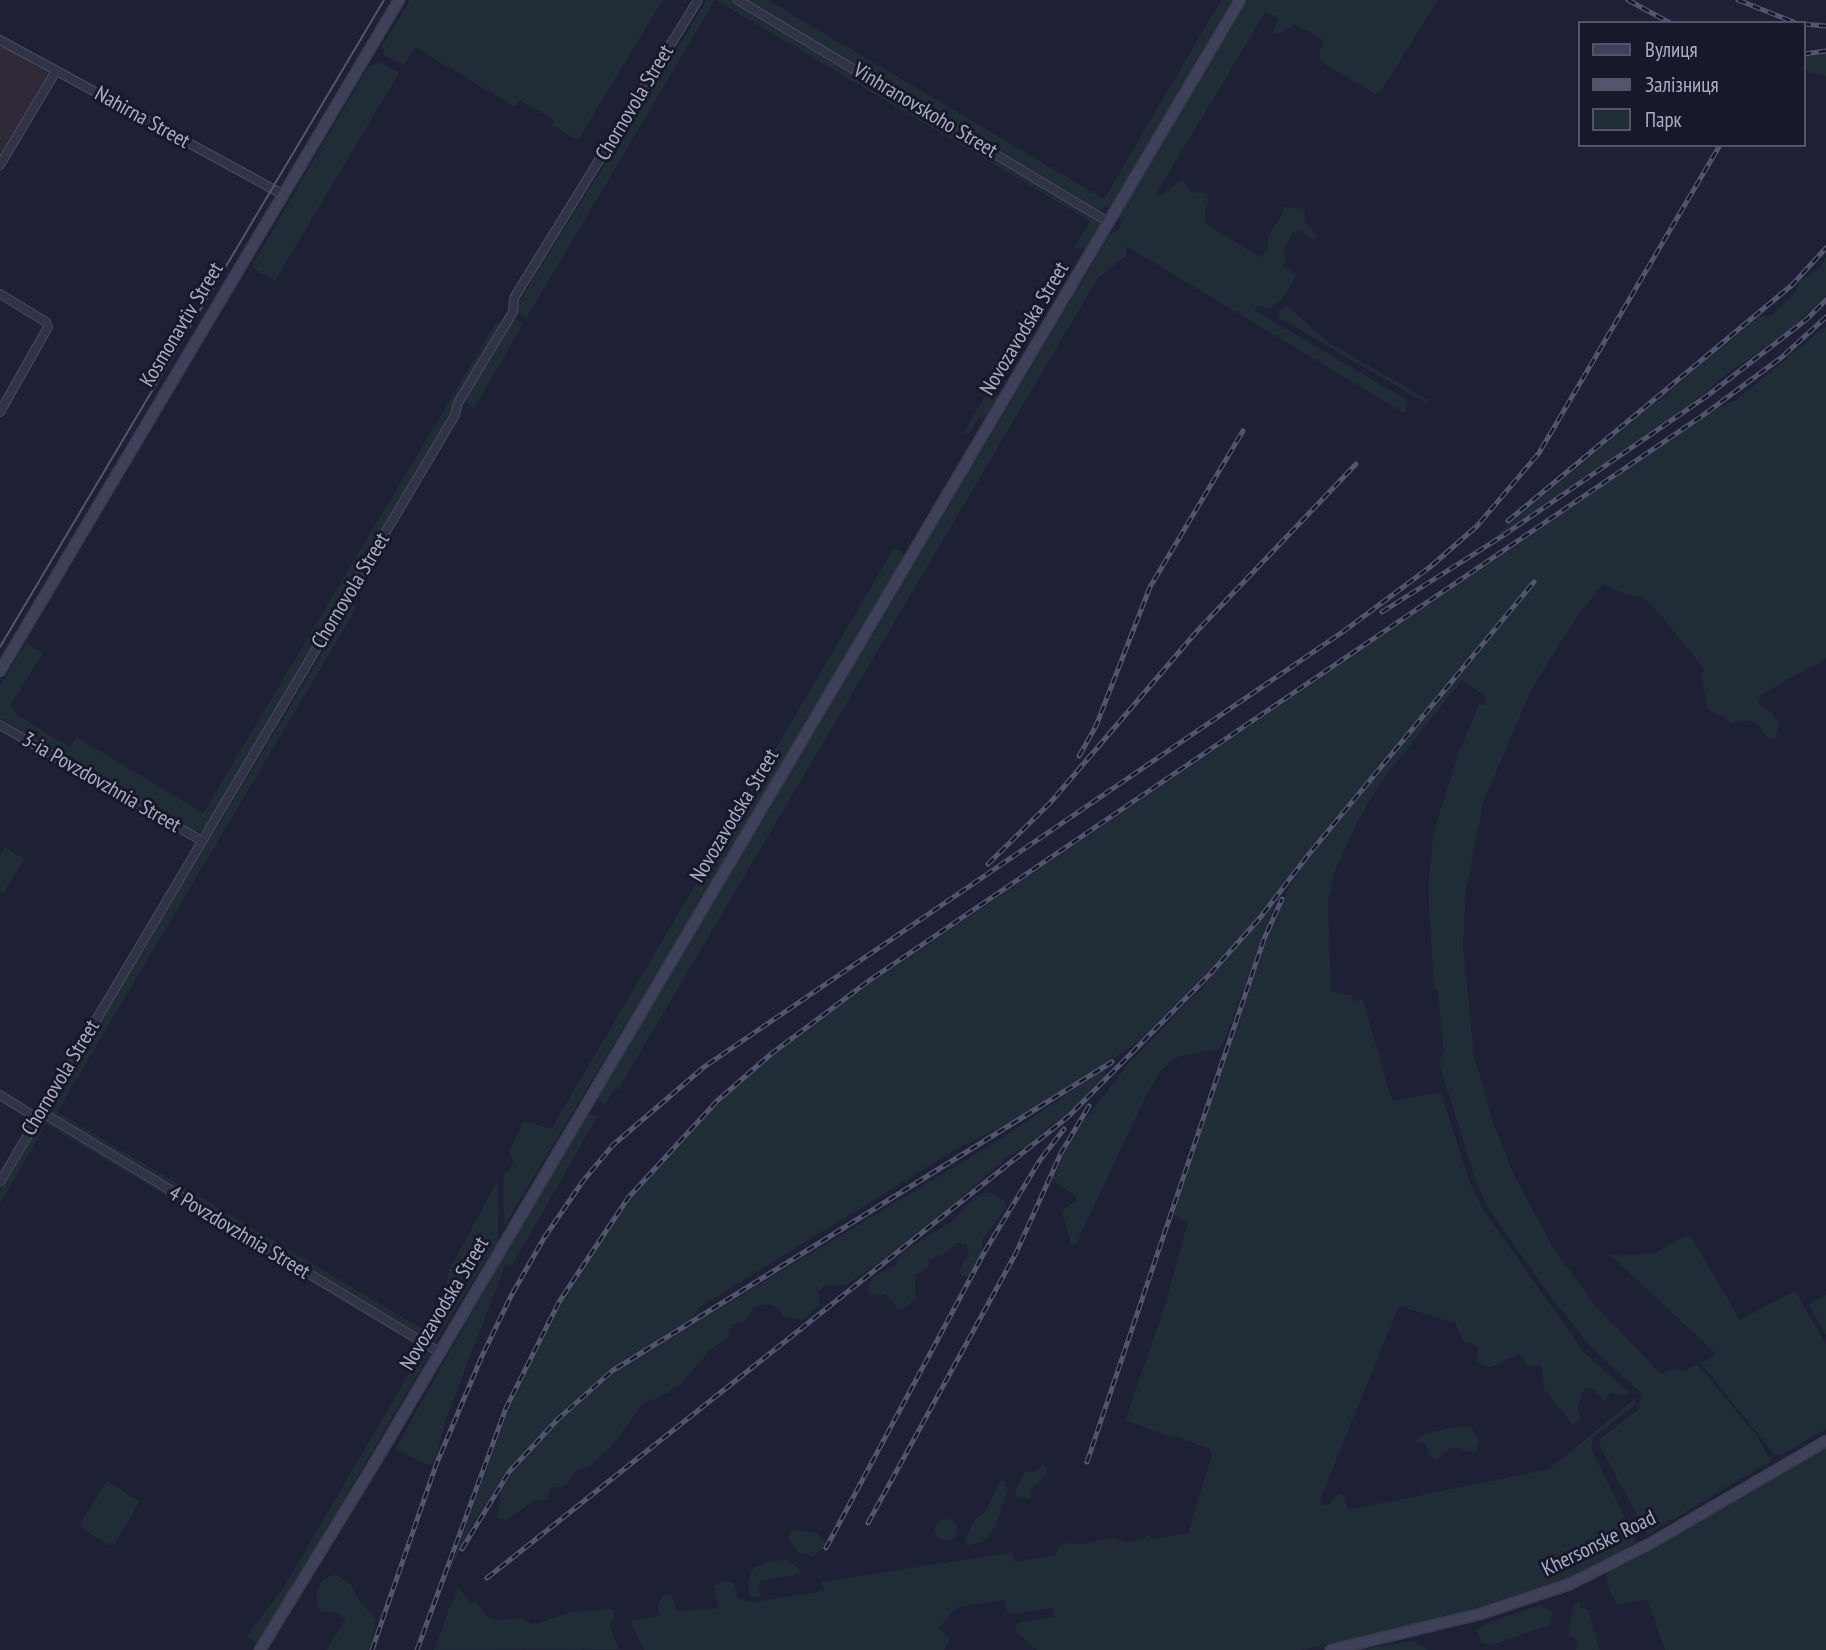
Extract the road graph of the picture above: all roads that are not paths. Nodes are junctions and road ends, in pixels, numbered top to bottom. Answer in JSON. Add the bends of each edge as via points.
{"nodes":[{"id":1,"x":399,"y":0,"type":"edge"},
{"id":2,"x":698,"y":0,"type":"edge"},
{"id":3,"x":738,"y":0,"type":"edge"},
{"id":4,"x":1240,"y":0,"type":"edge"},
{"id":5,"x":0,"y":40,"type":"edge"},
{"id":6,"x":57,"y":71,"type":"junction"},
{"id":7,"x":0,"y":165,"type":"edge"},
{"id":8,"x":284,"y":195,"type":"junction"},
{"id":9,"x":1110,"y":223,"type":"junction"},
{"id":10,"x":0,"y":294,"type":"edge"},
{"id":11,"x":0,"y":412,"type":"edge"},
{"id":12,"x":0,"y":671,"type":"edge"},
{"id":13,"x":0,"y":725,"type":"edge"},
{"id":14,"x":202,"y":841,"type":"junction"},
{"id":15,"x":0,"y":1095,"type":"edge"},
{"id":16,"x":39,"y":1115,"type":"junction"},
{"id":17,"x":0,"y":1182,"type":"edge"},
{"id":18,"x":439,"y":1352,"type":"junction"},
{"id":19,"x":1826,"y":1441,"type":"edge"},
{"id":20,"x":260,"y":1650,"type":"edge"},
{"id":21,"x":1331,"y":1650,"type":"edge"}],
"edges":[{"from":1,"to":8,"type":"street","name":"Kosmonavtiv Street"},
{"from":2,"to":14,"type":"street","name":"Chornovola Street","via":[[514,298],[513,312],[455,415]]},
{"from":3,"to":9,"type":"street","name":"Vinhranovskoho Street"},
{"from":4,"to":9,"type":"street","name":"Novozavodska Street"},
{"from":5,"to":6,"type":"street","name":"Nahirna Street"},
{"from":6,"to":7,"type":"street"},
{"from":6,"to":8,"type":"street","name":"Nahirna Street"},
{"from":8,"to":12,"type":"street","name":"Kosmonavtiv Street"},
{"from":9,"to":18,"type":"street","name":"Novozavodska Street"},
{"from":10,"to":11,"type":"street","via":[[46,322],[47,332]]},
{"from":13,"to":14,"type":"street","name":"3-ia Povzdovzhnia Street"},
{"from":14,"to":16,"type":"street","name":"Chornovola Street"},
{"from":15,"to":16,"type":"street","name":"4 Povzdovzhnia Street"},
{"from":16,"to":17,"type":"street","name":"Chornovola Street"},
{"from":16,"to":18,"type":"street","name":"4 Povzdovzhnia Street"},
{"from":18,"to":20,"type":"street","name":"Novozavodska Street"},
{"from":19,"to":21,"type":"street","name":"Khersonske Road","via":[[1651,1543],[1570,1584],[1480,1614]]}]}
